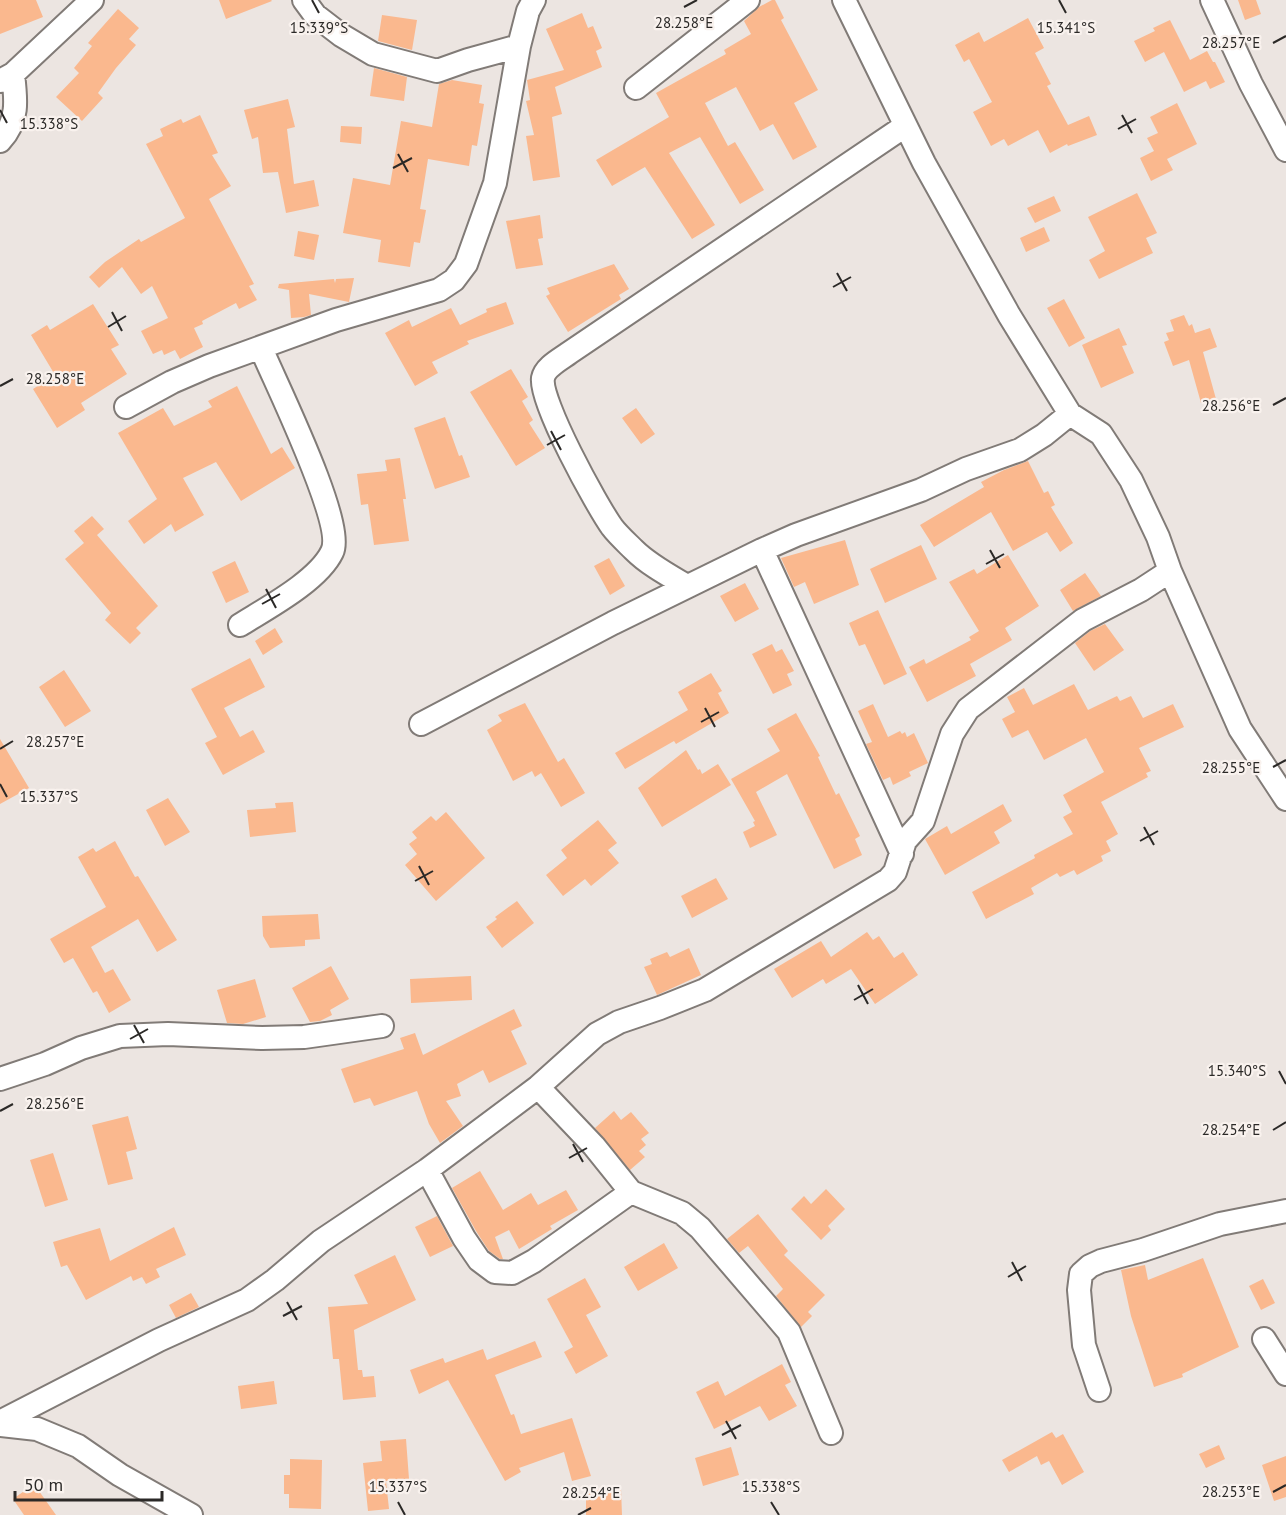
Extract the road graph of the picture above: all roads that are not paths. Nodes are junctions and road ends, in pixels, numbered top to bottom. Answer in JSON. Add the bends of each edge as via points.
{"nodes":[{"id":1,"x":92,"y":0,"type":"edge"},
{"id":2,"x":304,"y":0,"type":"edge"},
{"id":3,"x":534,"y":0,"type":"edge"},
{"id":4,"x":748,"y":0,"type":"edge"},
{"id":5,"x":844,"y":0,"type":"edge"},
{"id":6,"x":1212,"y":0,"type":"edge"},
{"id":7,"x":519,"y":46,"type":"junction"},
{"id":8,"x":6,"y":78,"type":"edge"},
{"id":9,"x":636,"y":88,"type":"dead end"},
{"id":10,"x":905,"y":126,"type":"junction"},
{"id":11,"x":0,"y":141,"type":"edge"},
{"id":12,"x":1286,"y":150,"type":"edge"},
{"id":13,"x":261,"y":348,"type":"junction"},
{"id":14,"x":126,"y":407,"type":"dead end"},
{"id":15,"x":1070,"y":414,"type":"junction"},
{"id":16,"x":762,"y":550,"type":"junction"},
{"id":17,"x":1170,"y":571,"type":"junction"},
{"id":18,"x":687,"y":586,"type":"junction"},
{"id":19,"x":240,"y":625,"type":"dead end"},
{"id":20,"x":421,"y":724,"type":"dead end"},
{"id":21,"x":1286,"y":799,"type":"edge"},
{"id":22,"x":902,"y":854,"type":"junction"},
{"id":23,"x":382,"y":1026,"type":"dead end"},
{"id":24,"x":0,"y":1079,"type":"edge"},
{"id":25,"x":538,"y":1087,"type":"junction"},
{"id":26,"x":427,"y":1170,"type":"junction"},
{"id":27,"x":631,"y":1192,"type":"junction"},
{"id":28,"x":1286,"y":1210,"type":"edge"},
{"id":29,"x":1264,"y":1339,"type":"dead end"},
{"id":30,"x":1286,"y":1374,"type":"edge"},
{"id":31,"x":1099,"y":1390,"type":"dead end"},
{"id":32,"x":0,"y":1423,"type":"edge"},
{"id":33,"x":831,"y":1433,"type":"dead end"},
{"id":34,"x":191,"y":1515,"type":"edge"}],
"edges":[{"from":1,"to":8,"type":"street"},
{"from":2,"to":7,"type":"street","via":[[315,15],[374,54],[437,71]]},
{"from":3,"to":7,"type":"street"},
{"from":4,"to":9,"type":"street"},
{"from":5,"to":10,"type":"street"},
{"from":6,"to":12,"type":"street"},
{"from":7,"to":13,"type":"street","via":[[495,183],[466,264],[454,280],[439,290],[336,320]]},
{"from":8,"to":11,"type":"street","via":[[16,100],[15,118]]},
{"from":10,"to":15,"type":"street","via":[[1009,315]]},
{"from":10,"to":18,"type":"street","via":[[569,353],[543,377],[556,424],[613,527],[636,552]]},
{"from":13,"to":14,"type":"street","via":[[190,374]]},
{"from":13,"to":19,"type":"street","via":[[325,496],[333,526],[333,550],[324,566],[295,590]]},
{"from":15,"to":16,"type":"street","via":[[1020,450]]},
{"from":15,"to":17,"type":"street","via":[[1101,434],[1131,480]]},
{"from":16,"to":18,"type":"street"},
{"from":16,"to":22,"type":"street"},
{"from":17,"to":21,"type":"street","via":[[1240,729]]},
{"from":17,"to":22,"type":"street","via":[[1083,620],[968,709],[952,734],[923,821],[905,842]]},
{"from":18,"to":20,"type":"street"},
{"from":22,"to":25,"type":"street","via":[[888,880],[705,990],[597,1034]]},
{"from":23,"to":24,"type":"street","via":[[304,1037],[120,1036]]},
{"from":25,"to":26,"type":"street"},
{"from":25,"to":27,"type":"street"},
{"from":26,"to":27,"type":"street","via":[[464,1238],[479,1260],[495,1272],[512,1273],[534,1261]]},
{"from":26,"to":32,"type":"street","via":[[321,1241],[248,1300],[159,1340]]},
{"from":27,"to":33,"type":"street","via":[[691,1220],[789,1332]]},
{"from":28,"to":31,"type":"street","via":[[1220,1224],[1101,1261],[1081,1274],[1084,1345]]},
{"from":29,"to":30,"type":"street"},
{"from":32,"to":34,"type":"street","via":[[37,1429],[78,1446]]}]}
